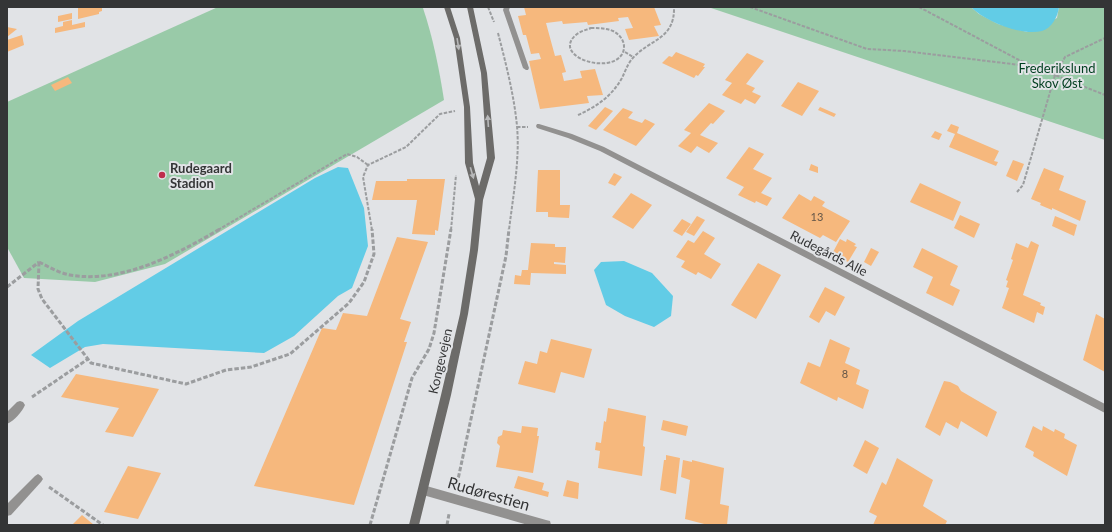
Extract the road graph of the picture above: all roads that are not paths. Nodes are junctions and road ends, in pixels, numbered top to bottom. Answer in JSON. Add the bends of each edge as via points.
{"nodes":[{"id":1,"x":447,"y":7,"type":"edge"},
{"id":2,"x":470,"y":7,"type":"edge"},
{"id":3,"x":507,"y":7,"type":"edge"},
{"id":4,"x":526,"y":68,"type":"dead end"},
{"id":5,"x":539,"y":126,"type":"dead end"},
{"id":6,"x":479,"y":200,"type":"junction"},
{"id":7,"x":20,"y":405,"type":"road end"},
{"id":8,"x":1105,"y":409,"type":"edge"},
{"id":9,"x":7,"y":419,"type":"edge"},
{"id":10,"x":38,"y":479,"type":"road end"},
{"id":11,"x":423,"y":490,"type":"junction"},
{"id":12,"x":7,"y":511,"type":"edge"},
{"id":13,"x":414,"y":525,"type":"edge"},
{"id":14,"x":546,"y":525,"type":"edge"}],
"edges":[{"from":1,"to":6,"type":"main road","name":"Kongevejen","one_way":true,"via":[[456,38],[467,107],[469,163]]},
{"from":6,"to":2,"type":"main road","name":"Kongevejen","one_way":true,"via":[[491,158],[484,73]]},
{"from":3,"to":4,"type":"street"},
{"from":5,"to":8,"type":"street","name":"Rudegårds Alle","via":[[602,149]]},
{"from":6,"to":11,"type":"main road","name":"Kongevejen","via":[[464,314]]},
{"from":7,"to":9,"type":"street"},
{"from":10,"to":12,"type":"street"},
{"from":11,"to":13,"type":"main road","name":"Kongevejen"},
{"from":11,"to":14,"type":"street","name":"Rudørestien"}]}
